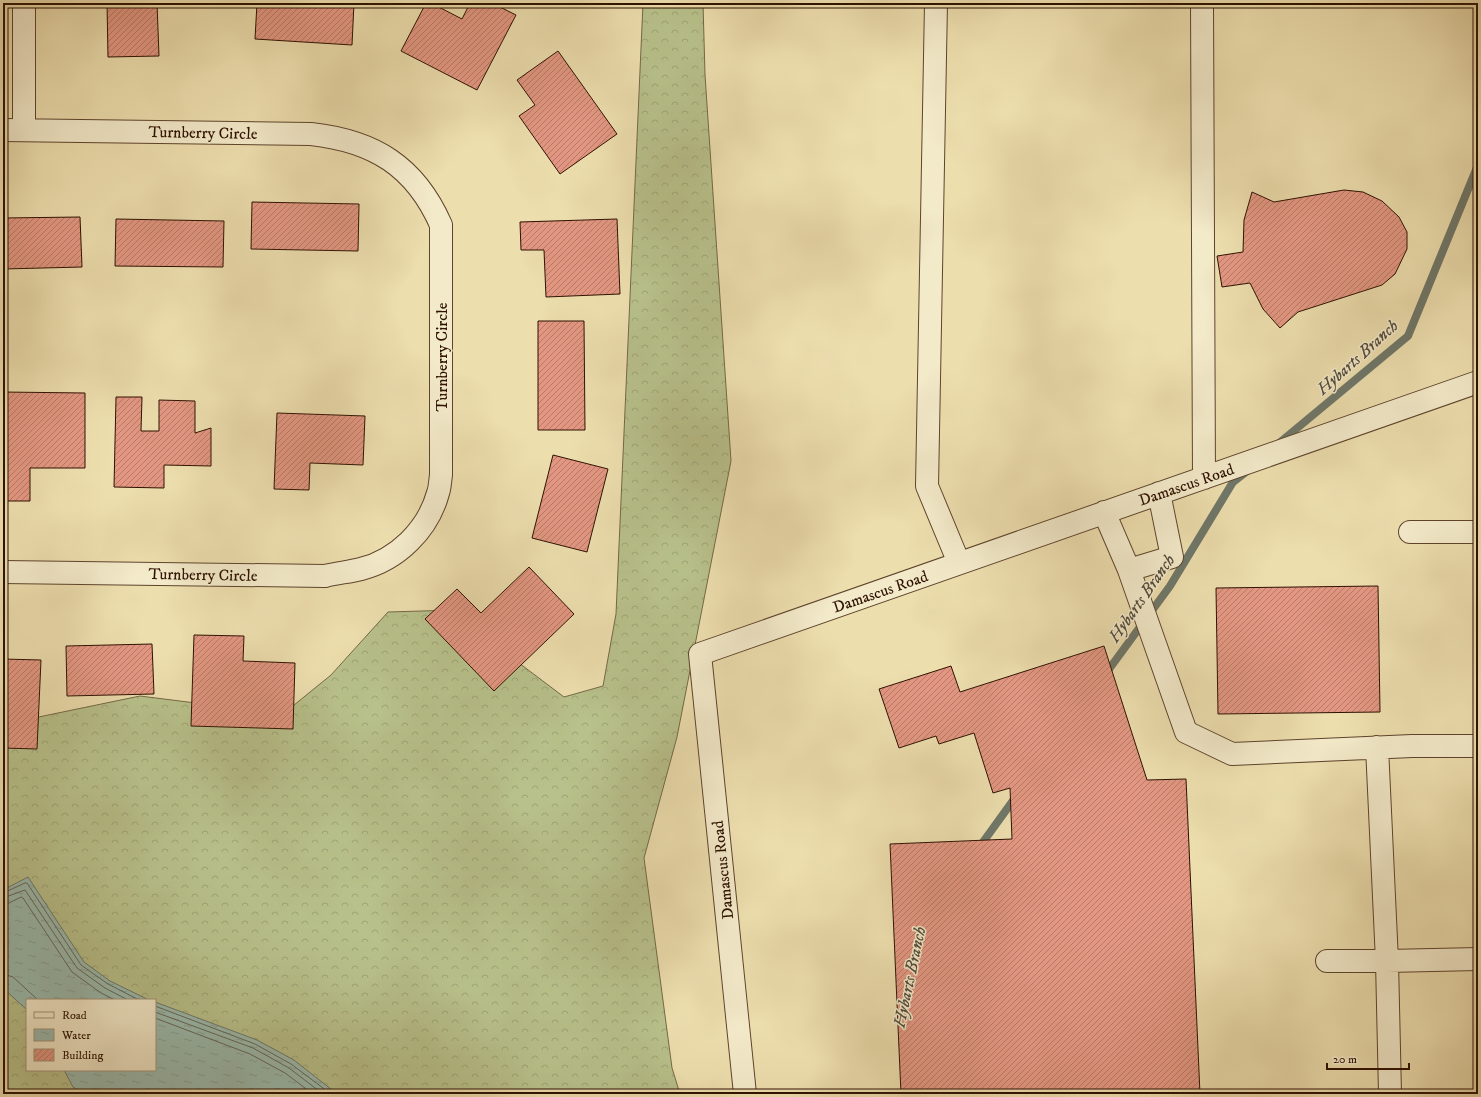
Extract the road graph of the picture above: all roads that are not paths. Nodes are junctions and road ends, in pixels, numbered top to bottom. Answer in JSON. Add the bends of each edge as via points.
{"nodes":[{"id":1,"x":24,"y":3,"type":"edge"},
{"id":2,"x":936,"y":3,"type":"edge"},
{"id":3,"x":1202,"y":3,"type":"edge"},
{"id":4,"x":13,"y":130,"type":"edge"},
{"id":5,"x":1478,"y":382,"type":"edge"},
{"id":6,"x":1204,"y":478,"type":"junction"},
{"id":7,"x":1159,"y":493,"type":"junction"},
{"id":8,"x":1104,"y":512,"type":"junction"},
{"id":9,"x":1410,"y":532,"type":"dead end"},
{"id":10,"x":1478,"y":532,"type":"edge"},
{"id":11,"x":960,"y":563,"type":"junction"},
{"id":12,"x":1129,"y":570,"type":"junction"},
{"id":13,"x":3,"y":572,"type":"edge"},
{"id":14,"x":1478,"y":746,"type":"edge"},
{"id":15,"x":1377,"y":747,"type":"junction"},
{"id":16,"x":1478,"y":959,"type":"edge"},
{"id":17,"x":1327,"y":961,"type":"dead end"},
{"id":18,"x":1386,"y":961,"type":"junction"},
{"id":19,"x":746,"y":1094,"type":"edge"},
{"id":20,"x":1390,"y":1094,"type":"edge"}],
"edges":[{"from":1,"to":4,"type":"street"},
{"from":2,"to":11,"type":"street","via":[[927,486]]},
{"from":3,"to":6,"type":"street"},
{"from":4,"to":13,"type":"street","name":"Turnberry Circle","via":[[311,134],[365,146],[397,165],[423,192],[441,225],[441,475],[438,494],[431,511],[410,542],[379,563],[361,569],[324,576]]},
{"from":5,"to":6,"type":"street","name":"Damascus Road"},
{"from":6,"to":7,"type":"street","name":"Damascus Road"},
{"from":7,"to":8,"type":"street","name":"Damascus Road"},
{"from":7,"to":12,"type":"street","via":[[1172,557]]},
{"from":8,"to":11,"type":"street","name":"Damascus Road"},
{"from":8,"to":12,"type":"street"},
{"from":9,"to":10,"type":"street"},
{"from":11,"to":19,"type":"street","name":"Damascus Road","via":[[700,654]]},
{"from":12,"to":15,"type":"street","via":[[1186,732],[1232,754]]},
{"from":14,"to":15,"type":"street"},
{"from":15,"to":18,"type":"street"},
{"from":16,"to":18,"type":"street"},
{"from":17,"to":18,"type":"street"},
{"from":18,"to":20,"type":"street"}]}
